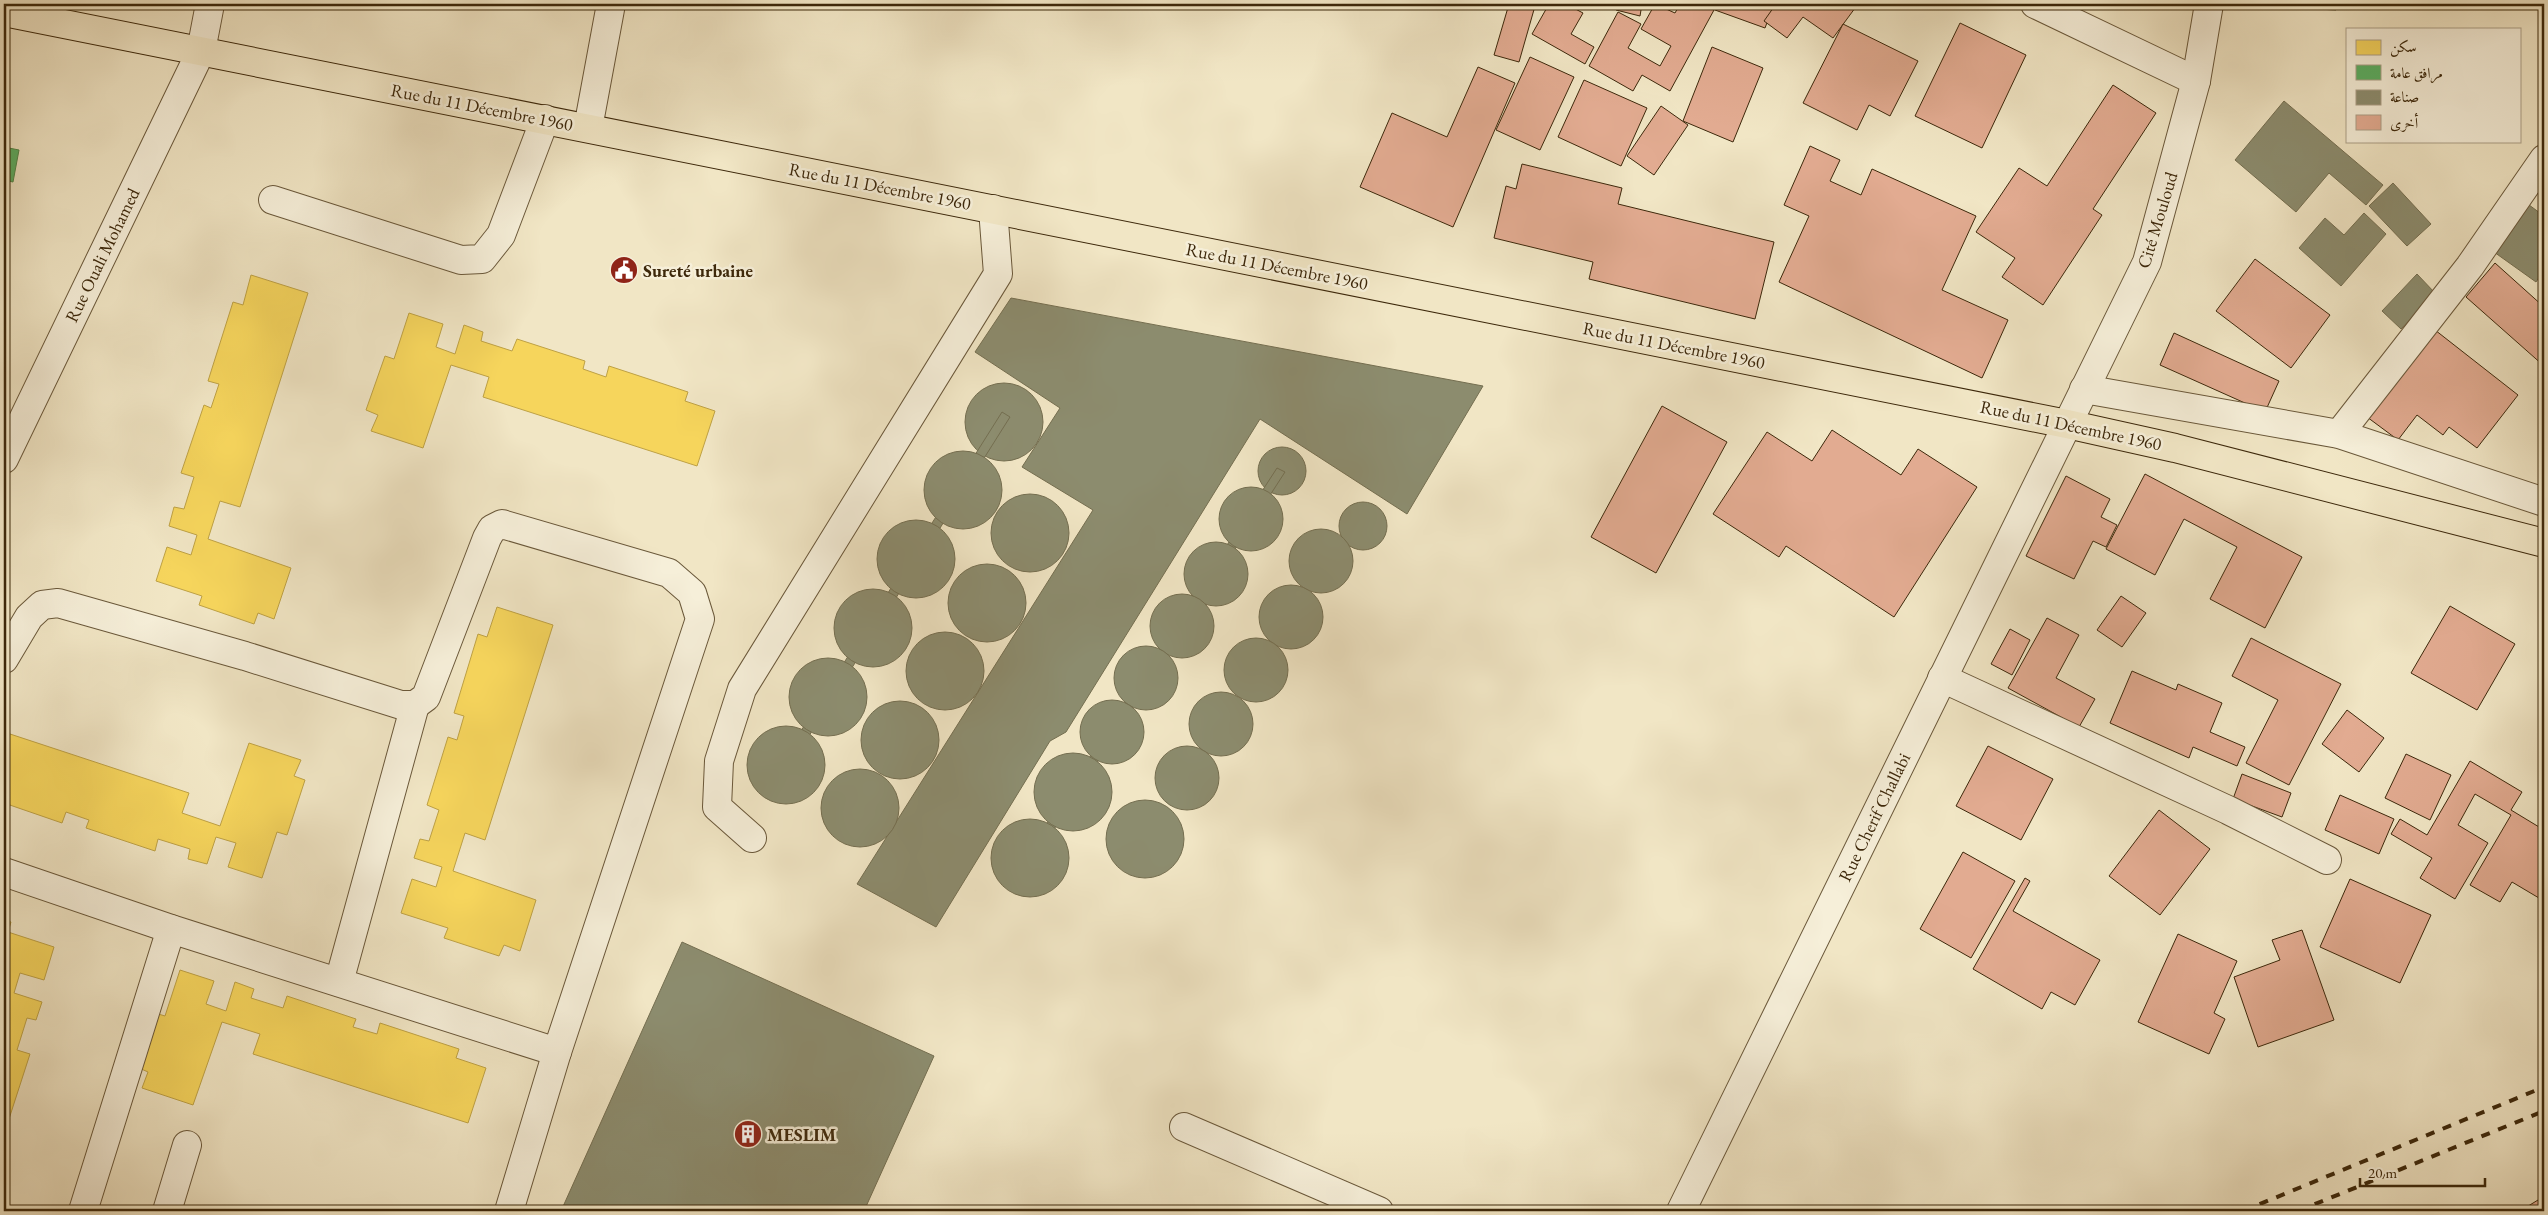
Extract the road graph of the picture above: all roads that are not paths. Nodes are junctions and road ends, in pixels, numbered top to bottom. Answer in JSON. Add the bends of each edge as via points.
{"nodes":[{"id":1,"x":210,"y":4,"type":"edge"},
{"id":2,"x":611,"y":4,"type":"edge"},
{"id":3,"x":2035,"y":4,"type":"edge"},
{"id":4,"x":2209,"y":4,"type":"edge"},
{"id":5,"x":4,"y":12,"type":"edge"},
{"id":6,"x":201,"y":51,"type":"junction"},
{"id":7,"x":2196,"y":81,"type":"junction"},
{"id":8,"x":545,"y":119,"type":"junction"},
{"id":9,"x":588,"y":128,"type":"junction"},
{"id":10,"x":2544,"y":159,"type":"edge"},
{"id":11,"x":273,"y":200,"type":"dead end"},
{"id":12,"x":993,"y":209,"type":"junction"},
{"id":13,"x":2084,"y":388,"type":"junction"},
{"id":14,"x":2067,"y":424,"type":"junction"},
{"id":15,"x":2339,"y":434,"type":"junction"},
{"id":16,"x":4,"y":459,"type":"edge"},
{"id":17,"x":2544,"y":502,"type":"edge"},
{"id":18,"x":2544,"y":543,"type":"edge"},
{"id":19,"x":4,"y":659,"type":"edge"},
{"id":20,"x":1942,"y":678,"type":"junction"},
{"id":21,"x":415,"y":705,"type":"junction"},
{"id":22,"x":752,"y":838,"type":"dead end"},
{"id":23,"x":2327,"y":860,"type":"dead end"},
{"id":24,"x":4,"y":872,"type":"edge"},
{"id":25,"x":171,"y":929,"type":"junction"},
{"id":26,"x":339,"y":982,"type":"junction"},
{"id":27,"x":557,"y":1052,"type":"junction"},
{"id":28,"x":1184,"y":1127,"type":"dead end"},
{"id":29,"x":186,"y":1146,"type":"dead end"},
{"id":30,"x":83,"y":1211,"type":"edge"},
{"id":31,"x":167,"y":1211,"type":"edge"},
{"id":32,"x":509,"y":1211,"type":"edge"},
{"id":33,"x":1379,"y":1211,"type":"edge"},
{"id":34,"x":1681,"y":1211,"type":"edge"}],
"edges":[{"from":1,"to":6,"type":"street","name":"Rue Ouali Mohamed"},
{"from":2,"to":9,"type":"street"},
{"from":3,"to":7,"type":"street"},
{"from":4,"to":7,"type":"street","name":"Cité Mouloud"},
{"from":5,"to":6,"type":"main road","name":"Rue du 11 Décembre 1960"},
{"from":6,"to":8,"type":"main road","name":"Rue du 11 Décembre 1960"},
{"from":6,"to":16,"type":"street","name":"Rue Ouali Mohamed"},
{"from":7,"to":13,"type":"street","name":"Cité Mouloud","via":[[2148,262]]},
{"from":8,"to":9,"type":"main road","name":"Rue du 11 Décembre 1960"},
{"from":8,"to":11,"type":"street","via":[[501,235],[482,259],[461,260]]},
{"from":9,"to":12,"type":"main road","name":"Rue du 11 Décembre 1960"},
{"from":10,"to":15,"type":"street","via":[[2470,266]]},
{"from":12,"to":14,"type":"main road","name":"Rue du 11 Décembre 1960"},
{"from":12,"to":22,"type":"street","via":[[998,274],[742,689],[719,761],[717,808]]},
{"from":13,"to":14,"type":"street","name":"Cité Mouloud"},
{"from":13,"to":15,"type":"street"},
{"from":14,"to":18,"type":"main road","name":"Rue du 11 Décembre 1960","via":[[2175,448]]},
{"from":14,"to":20,"type":"street","name":"Rue Cherif Challabi"},
{"from":15,"to":17,"type":"street"},
{"from":19,"to":21,"type":"street","via":[[29,617],[42,605],[58,603],[245,656],[401,705]]},
{"from":20,"to":23,"type":"street","via":[[2228,810]]},
{"from":20,"to":34,"type":"street","name":"Rue Cherif Challabi"},
{"from":21,"to":26,"type":"street"},
{"from":21,"to":27,"type":"street","via":[[426,697],[487,538],[492,529],[502,524],[669,573],[692,592],[700,619]]},
{"from":24,"to":25,"type":"street"},
{"from":25,"to":26,"type":"street"},
{"from":25,"to":30,"type":"street"},
{"from":26,"to":27,"type":"street"},
{"from":27,"to":32,"type":"street"},
{"from":28,"to":33,"type":"street"},
{"from":29,"to":31,"type":"street"}]}
